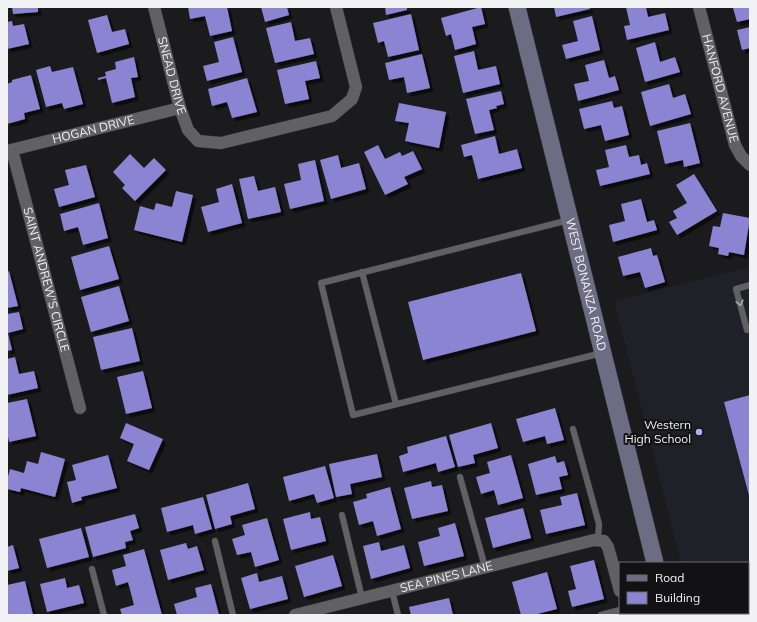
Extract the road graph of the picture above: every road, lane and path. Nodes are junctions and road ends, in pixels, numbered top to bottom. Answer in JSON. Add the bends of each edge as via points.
{"nodes":[{"id":1,"x":154,"y":7,"type":"edge"},
{"id":2,"x":336,"y":7,"type":"edge"},
{"id":3,"x":517,"y":7,"type":"edge"},
{"id":4,"x":700,"y":7,"type":"edge"},
{"id":5,"x":180,"y":108,"type":"junction"},
{"id":6,"x":10,"y":151,"type":"edge"},
{"id":7,"x":750,"y":165,"type":"edge"},
{"id":8,"x":570,"y":220,"type":"junction"},
{"id":9,"x":362,"y":272,"type":"junction"},
{"id":10,"x":750,"y":285,"type":"edge"},
{"id":11,"x":747,"y":330,"type":"dead end"},
{"id":12,"x":602,"y":353,"type":"junction"},
{"id":13,"x":396,"y":404,"type":"junction"},
{"id":14,"x":80,"y":408,"type":"dead end"},
{"id":15,"x":573,"y":429,"type":"dead end"},
{"id":16,"x":460,"y":478,"type":"dead end"},
{"id":17,"x":342,"y":515,"type":"dead end"},
{"id":18,"x":598,"y":540,"type":"junction"},
{"id":19,"x":215,"y":541,"type":"dead end"},
{"id":20,"x":655,"y":562,"type":"edge"},
{"id":21,"x":485,"y":567,"type":"junction"},
{"id":22,"x":92,"y":569,"type":"dead end"},
{"id":23,"x":619,"y":587,"type":"edge"},
{"id":24,"x":392,"y":591,"type":"junction"},
{"id":25,"x":362,"y":598,"type":"junction"},
{"id":26,"x":619,"y":610,"type":"edge"},
{"id":27,"x":104,"y":615,"type":"edge"},
{"id":28,"x":233,"y":615,"type":"edge"},
{"id":29,"x":296,"y":615,"type":"edge"},
{"id":30,"x":398,"y":615,"type":"edge"},
{"id":31,"x":601,"y":615,"type":"edge"}],
"edges":[{"from":1,"to":5,"type":"street","name":"SNEAD DRIVE"},
{"from":2,"to":5,"type":"street","name":"SNEAD DRIVE","via":[[356,87],[352,99],[332,116],[221,144],[198,141],[188,130]]},
{"from":3,"to":8,"type":"street","name":"WEST BONANZA ROAD"},
{"from":4,"to":7,"type":"street","name":"HANFORD AVENUE","via":[[734,144]]},
{"from":5,"to":6,"type":"street","name":"HOGAN DRIVE"},
{"from":6,"to":14,"type":"street","name":"SAINT ANDREW'S CIRCLE"},
{"from":8,"to":9,"type":"lane"},
{"from":8,"to":12,"type":"street","name":"WEST BONANZA ROAD"},
{"from":9,"to":13,"type":"lane"},
{"from":9,"to":13,"type":"lane","via":[[321,283],[353,415]]},
{"from":10,"to":11,"type":"lane","one_way":true,"via":[[736,289]]},
{"from":12,"to":13,"type":"lane"},
{"from":12,"to":20,"type":"street","name":"WEST BONANZA ROAD"},
{"from":15,"to":18,"type":"lane","via":[[599,524]]},
{"from":16,"to":21,"type":"lane"},
{"from":17,"to":25,"type":"lane"},
{"from":18,"to":21,"type":"street","name":"SEA PINES LANE"},
{"from":18,"to":23,"type":"street","via":[[604,541],[608,547]]},
{"from":19,"to":28,"type":"lane"},
{"from":21,"to":24,"type":"street","name":"SEA PINES LANE"},
{"from":22,"to":27,"type":"lane"},
{"from":24,"to":25,"type":"street","name":"SEA PINES LANE"},
{"from":24,"to":30,"type":"lane"},
{"from":25,"to":29,"type":"street","name":"SEA PINES LANE"},
{"from":26,"to":31,"type":"lane"}]}
